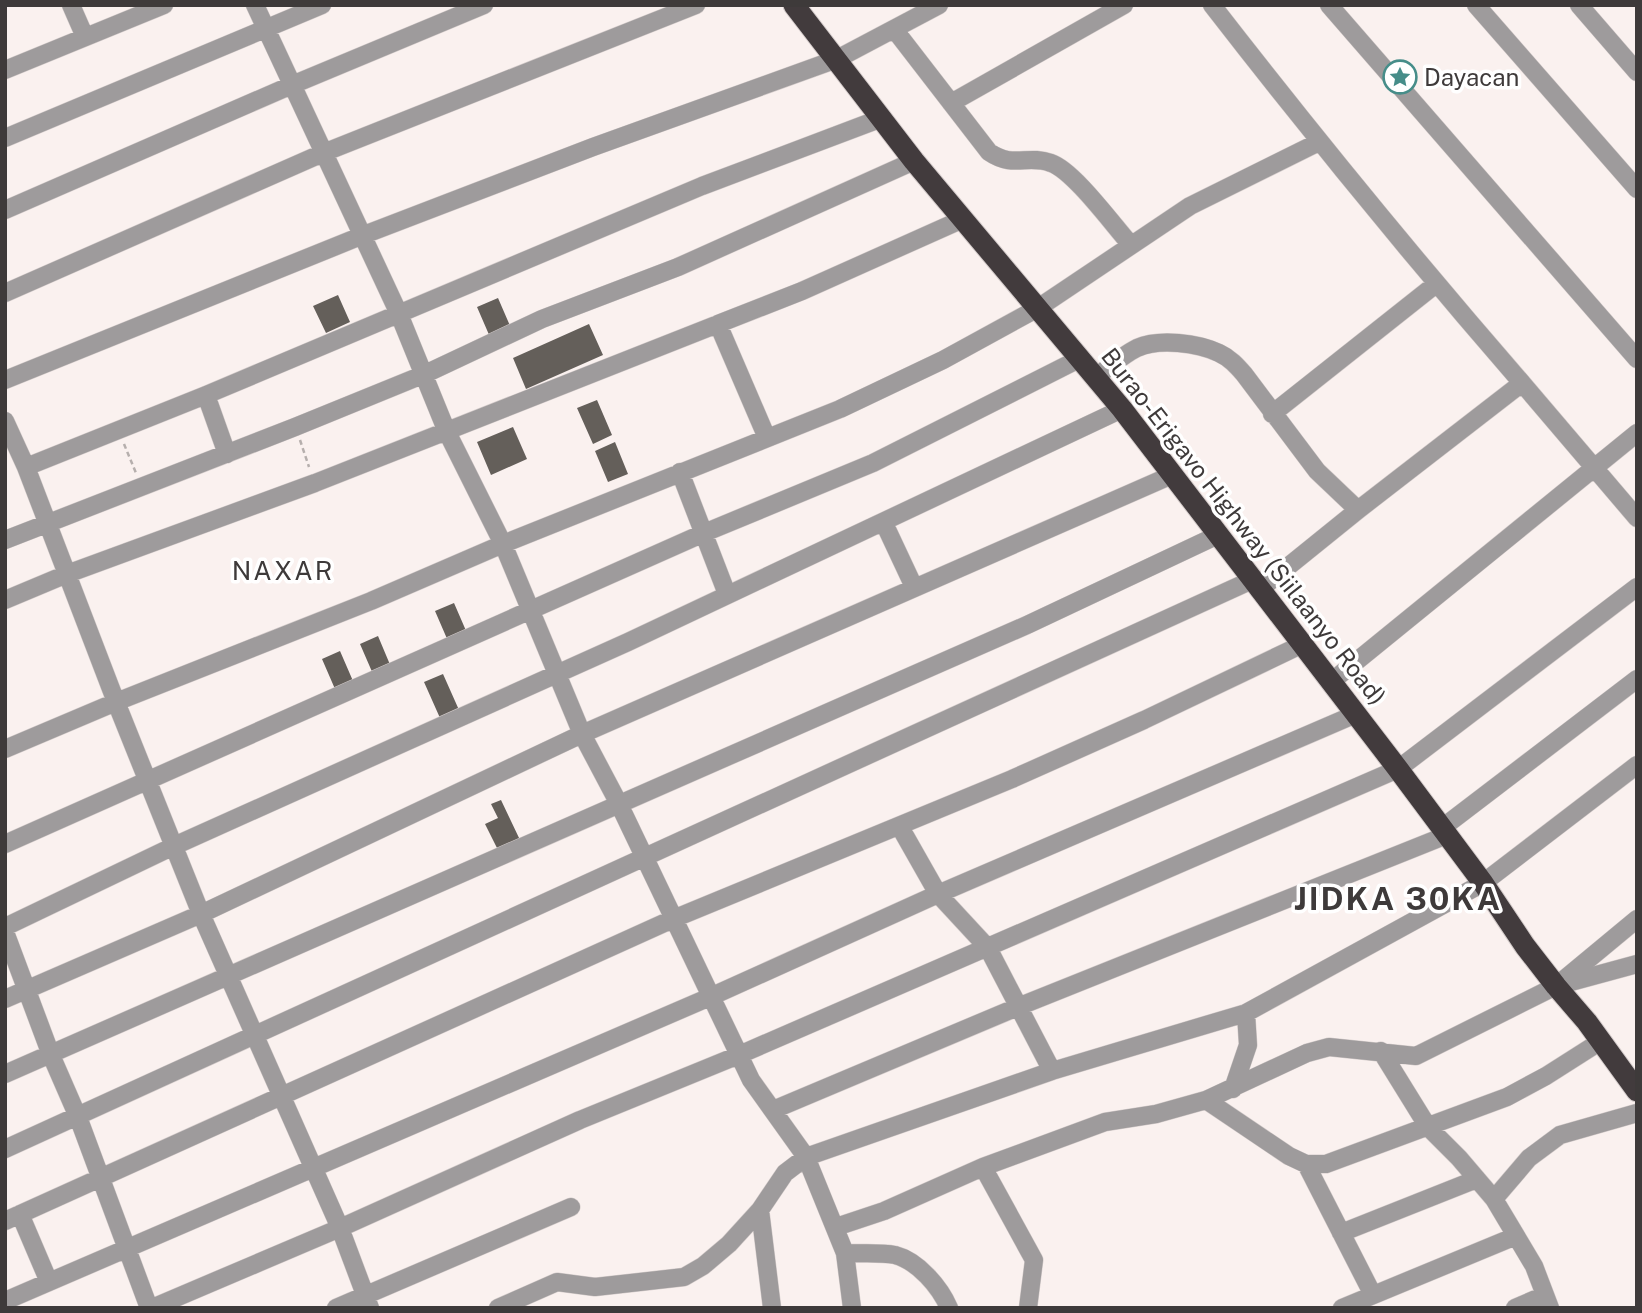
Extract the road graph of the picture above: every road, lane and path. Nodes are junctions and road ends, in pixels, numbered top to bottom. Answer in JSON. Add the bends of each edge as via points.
{"nodes":[{"id":1,"x":71,"y":5,"type":"edge"},
{"id":2,"x":164,"y":5,"type":"edge"},
{"id":3,"x":255,"y":5,"type":"edge"},
{"id":4,"x":322,"y":5,"type":"edge"},
{"id":5,"x":484,"y":5,"type":"edge"},
{"id":6,"x":696,"y":5,"type":"edge"},
{"id":7,"x":794,"y":5,"type":"edge"},
{"id":8,"x":939,"y":5,"type":"edge"},
{"id":9,"x":1124,"y":5,"type":"edge"},
{"id":10,"x":1212,"y":5,"type":"edge"},
{"id":11,"x":1329,"y":5,"type":"edge"},
{"id":12,"x":1476,"y":5,"type":"edge"},
{"id":13,"x":1579,"y":5,"type":"edge"},
{"id":14,"x":267,"y":29,"type":"junction"},
{"id":15,"x":894,"y":29,"type":"junction"},
{"id":16,"x":85,"y":37,"type":"junction"},
{"id":17,"x":836,"y":59,"type":"junction"},
{"id":18,"x":5,"y":70,"type":"edge"},
{"id":19,"x":1637,"y":72,"type":"edge"},
{"id":20,"x":292,"y":85,"type":"junction"},
{"id":21,"x":951,"y":103,"type":"junction"},
{"id":22,"x":883,"y":118,"type":"junction"},
{"id":23,"x":5,"y":138,"type":"edge"},
{"id":24,"x":1319,"y":142,"type":"junction"},
{"id":25,"x":323,"y":153,"type":"junction"},
{"id":26,"x":914,"y":160,"type":"junction"},
{"id":27,"x":1637,"y":189,"type":"edge"},
{"id":28,"x":5,"y":209,"type":"edge"},
{"id":29,"x":962,"y":219,"type":"junction"},
{"id":30,"x":361,"y":236,"type":"junction"},
{"id":31,"x":1131,"y":245,"type":"junction"},
{"id":32,"x":1436,"y":284,"type":"junction"},
{"id":33,"x":5,"y":293,"type":"edge"},
{"id":34,"x":1038,"y":308,"type":"junction"},
{"id":35,"x":399,"y":314,"type":"junction"},
{"id":36,"x":718,"y":324,"type":"junction"},
{"id":37,"x":1081,"y":358,"type":"junction"},
{"id":38,"x":1637,"y":359,"type":"edge"},
{"id":39,"x":425,"y":374,"type":"junction"},
{"id":40,"x":1096,"y":377,"type":"junction"},
{"id":41,"x":5,"y":380,"type":"edge"},
{"id":42,"x":1522,"y":383,"type":"junction"},
{"id":43,"x":206,"y":395,"type":"junction"},
{"id":44,"x":1122,"y":409,"type":"junction"},
{"id":45,"x":1272,"y":414,"type":"junction"},
{"id":46,"x":5,"y":421,"type":"edge"},
{"id":47,"x":295,"y":427,"type":"junction"},
{"id":48,"x":118,"y":430,"type":"junction"},
{"id":49,"x":447,"y":432,"type":"junction"},
{"id":50,"x":1637,"y":433,"type":"edge"},
{"id":51,"x":767,"y":438,"type":"junction"},
{"id":52,"x":227,"y":454,"type":"junction"},
{"id":53,"x":26,"y":467,"type":"junction"},
{"id":54,"x":1595,"y":468,"type":"junction"},
{"id":55,"x":680,"y":472,"type":"junction"},
{"id":56,"x":1172,"y":475,"type":"junction"},
{"id":57,"x":315,"y":484,"type":"junction"},
{"id":58,"x":142,"y":486,"type":"junction"},
{"id":59,"x":1358,"y":510,"type":"junction"},
{"id":60,"x":1637,"y":518,"type":"edge"},
{"id":61,"x":47,"y":523,"type":"junction"},
{"id":62,"x":884,"y":523,"type":"junction"},
{"id":63,"x":704,"y":533,"type":"junction"},
{"id":64,"x":1218,"y":535,"type":"junction"},
{"id":65,"x":5,"y":540,"type":"edge"},
{"id":66,"x":503,"y":544,"type":"junction"},
{"id":67,"x":67,"y":574,"type":"junction"},
{"id":68,"x":1256,"y":585,"type":"junction"},
{"id":69,"x":914,"y":587,"type":"junction"},
{"id":70,"x":1637,"y":587,"type":"edge"},
{"id":71,"x":727,"y":594,"type":"junction"},
{"id":72,"x":5,"y":600,"type":"edge"},
{"id":73,"x":531,"y":610,"type":"junction"},
{"id":74,"x":1301,"y":645,"type":"junction"},
{"id":75,"x":557,"y":674,"type":"junction"},
{"id":76,"x":1637,"y":679,"type":"edge"},
{"id":77,"x":1331,"y":682,"type":"junction"},
{"id":78,"x":116,"y":702,"type":"junction"},
{"id":79,"x":1356,"y":714,"type":"junction"},
{"id":80,"x":582,"y":734,"type":"junction"},
{"id":81,"x":5,"y":749,"type":"edge"},
{"id":82,"x":1637,"y":765,"type":"edge"},
{"id":83,"x":1398,"y":769,"type":"junction"},
{"id":84,"x":148,"y":780,"type":"junction"},
{"id":85,"x":619,"y":804,"type":"junction"},
{"id":86,"x":900,"y":827,"type":"junction"},
{"id":87,"x":1445,"y":832,"type":"junction"},
{"id":88,"x":5,"y":844,"type":"edge"},
{"id":89,"x":174,"y":846,"type":"junction"},
{"id":90,"x":644,"y":856,"type":"junction"},
{"id":91,"x":1483,"y":883,"type":"junction"},
{"id":92,"x":938,"y":894,"type":"junction"},
{"id":93,"x":201,"y":914,"type":"junction"},
{"id":94,"x":673,"y":919,"type":"junction"},
{"id":95,"x":1637,"y":919,"type":"edge"},
{"id":96,"x":5,"y":927,"type":"edge"},
{"id":97,"x":5,"y":932,"type":"edge"},
{"id":98,"x":988,"y":948,"type":"junction"},
{"id":99,"x":1637,"y":964,"type":"edge"},
{"id":100,"x":227,"y":976,"type":"junction"},
{"id":101,"x":1556,"y":986,"type":"junction"},
{"id":102,"x":25,"y":990,"type":"junction"},
{"id":103,"x":710,"y":997,"type":"junction"},
{"id":104,"x":5,"y":999,"type":"edge"},
{"id":105,"x":1020,"y":1006,"type":"junction"},
{"id":106,"x":1246,"y":1013,"type":"junction"},
{"id":107,"x":255,"y":1036,"type":"junction"},
{"id":108,"x":1601,"y":1041,"type":"junction"},
{"id":109,"x":1381,"y":1051,"type":"junction"},
{"id":110,"x":51,"y":1055,"type":"junction"},
{"id":111,"x":739,"y":1055,"type":"junction"},
{"id":112,"x":1052,"y":1070,"type":"junction"},
{"id":113,"x":5,"y":1074,"type":"edge"},
{"id":114,"x":1233,"y":1089,"type":"junction"},
{"id":115,"x":1637,"y":1091,"type":"edge"},
{"id":116,"x":282,"y":1097,"type":"junction"},
{"id":117,"x":1206,"y":1100,"type":"junction"},
{"id":118,"x":773,"y":1110,"type":"junction"},
{"id":119,"x":1637,"y":1113,"type":"edge"},
{"id":120,"x":78,"y":1116,"type":"junction"},
{"id":121,"x":1428,"y":1127,"type":"junction"},
{"id":122,"x":5,"y":1149,"type":"edge"},
{"id":123,"x":806,"y":1157,"type":"junction"},
{"id":124,"x":1306,"y":1164,"type":"junction"},
{"id":125,"x":983,"y":1167,"type":"junction"},
{"id":126,"x":312,"y":1168,"type":"junction"},
{"id":127,"x":101,"y":1178,"type":"junction"},
{"id":128,"x":1477,"y":1179,"type":"junction"},
{"id":129,"x":1494,"y":1199,"type":"junction"},
{"id":130,"x":571,"y":1207,"type":"dead end"},
{"id":131,"x":760,"y":1210,"type":"junction"},
{"id":132,"x":13,"y":1217,"type":"edge"},
{"id":133,"x":835,"y":1227,"type":"junction"},
{"id":134,"x":340,"y":1228,"type":"junction"},
{"id":135,"x":1341,"y":1233,"type":"junction"},
{"id":136,"x":1516,"y":1236,"type":"junction"},
{"id":137,"x":128,"y":1248,"type":"junction"},
{"id":138,"x":845,"y":1253,"type":"junction"},
{"id":139,"x":49,"y":1282,"type":"junction"},
{"id":140,"x":1373,"y":1295,"type":"junction"},
{"id":141,"x":5,"y":1301,"type":"edge"},
{"id":142,"x":368,"y":1301,"type":"edge"},
{"id":143,"x":1548,"y":1301,"type":"edge"},
{"id":144,"x":150,"y":1308,"type":"edge"},
{"id":145,"x":336,"y":1308,"type":"edge"},
{"id":146,"x":498,"y":1308,"type":"edge"},
{"id":147,"x":772,"y":1308,"type":"edge"},
{"id":148,"x":852,"y":1308,"type":"edge"},
{"id":149,"x":949,"y":1308,"type":"edge"},
{"id":150,"x":1028,"y":1308,"type":"edge"},
{"id":151,"x":1342,"y":1308,"type":"edge"},
{"id":152,"x":1516,"y":1308,"type":"edge"}],
"edges":[{"from":1,"to":16,"type":"street"},
{"from":2,"to":16,"type":"street"},
{"from":3,"to":14,"type":"street"},
{"from":4,"to":14,"type":"street"},
{"from":5,"to":20,"type":"street"},
{"from":6,"to":25,"type":"street"},
{"from":7,"to":17,"type":"highway","name":"Burao-Erigavo Highway (Siilaanyo Road)"},
{"from":8,"to":15,"type":"street"},
{"from":9,"to":21,"type":"street"},
{"from":10,"to":24,"type":"street"},
{"from":11,"to":38,"type":"street"},
{"from":12,"to":27,"type":"street"},
{"from":13,"to":19,"type":"street"},
{"from":14,"to":20,"type":"street"},
{"from":14,"to":23,"type":"street"},
{"from":15,"to":17,"type":"street"},
{"from":15,"to":21,"type":"street"},
{"from":16,"to":18,"type":"street"},
{"from":17,"to":22,"type":"highway","name":"Burao-Erigavo Highway (Siilaanyo Road)"},
{"from":17,"to":30,"type":"street"},
{"from":20,"to":25,"type":"street"},
{"from":20,"to":28,"type":"street"},
{"from":21,"to":31,"type":"street","via":[[989,152],[1001,160],[1040,160],[1064,169]]},
{"from":22,"to":26,"type":"highway","name":"Burao-Erigavo Highway (Siilaanyo Road)"},
{"from":22,"to":35,"type":"street","via":[[702,186]]},
{"from":24,"to":31,"type":"street","via":[[1190,206]]},
{"from":24,"to":32,"type":"street"},
{"from":25,"to":30,"type":"street"},
{"from":25,"to":33,"type":"street"},
{"from":26,"to":29,"type":"highway","name":"Burao-Erigavo Highway (Siilaanyo Road)"},
{"from":26,"to":39,"type":"street"},
{"from":29,"to":34,"type":"highway","name":"Burao-Erigavo Highway (Siilaanyo Road)"},
{"from":29,"to":36,"type":"street"},
{"from":30,"to":35,"type":"street"},
{"from":30,"to":41,"type":"street"},
{"from":31,"to":34,"type":"street"},
{"from":32,"to":42,"type":"street"},
{"from":32,"to":45,"type":"street"},
{"from":34,"to":37,"type":"highway","name":"Burao-Erigavo Highway (Siilaanyo Road)"},
{"from":34,"to":51,"type":"street","via":[[943,360]]},
{"from":35,"to":39,"type":"street"},
{"from":35,"to":43,"type":"street"},
{"from":36,"to":49,"type":"street"},
{"from":36,"to":51,"type":"street"},
{"from":37,"to":40,"type":"highway","name":"Burao-Erigavo Highway (Siilaanyo Road)"},
{"from":37,"to":63,"type":"street","via":[[873,463]]},
{"from":39,"to":47,"type":"street"},
{"from":39,"to":49,"type":"street"},
{"from":40,"to":44,"type":"highway","name":"Burao-Erigavo Highway (Siilaanyo Road)"},
{"from":40,"to":45,"type":"street","via":[[1138,348],[1189,345],[1232,360]]},
{"from":42,"to":54,"type":"street"},
{"from":42,"to":59,"type":"street"},
{"from":43,"to":48,"type":"street"},
{"from":43,"to":52,"type":"street"},
{"from":44,"to":56,"type":"highway","name":"Burao-Erigavo Highway (Siilaanyo Road)"},
{"from":44,"to":62,"type":"street"},
{"from":45,"to":59,"type":"street","via":[[1317,471]]},
{"from":46,"to":53,"type":"street"},
{"from":47,"to":52,"type":"street"},
{"from":47,"to":57,"type":"path"},
{"from":48,"to":53,"type":"street"},
{"from":48,"to":58,"type":"path"},
{"from":49,"to":57,"type":"street"},
{"from":49,"to":66,"type":"street"},
{"from":50,"to":54,"type":"street"},
{"from":51,"to":55,"type":"street"},
{"from":52,"to":58,"type":"street"},
{"from":53,"to":61,"type":"street"},
{"from":54,"to":60,"type":"street"},
{"from":54,"to":77,"type":"street"},
{"from":55,"to":63,"type":"street"},
{"from":55,"to":66,"type":"street"},
{"from":56,"to":64,"type":"highway","name":"Burao-Erigavo Highway (Siilaanyo Road)"},
{"from":56,"to":69,"type":"street"},
{"from":57,"to":67,"type":"street"},
{"from":58,"to":61,"type":"street"},
{"from":59,"to":68,"type":"street"},
{"from":61,"to":65,"type":"street"},
{"from":61,"to":67,"type":"street"},
{"from":62,"to":69,"type":"street"},
{"from":62,"to":71,"type":"street"},
{"from":63,"to":71,"type":"street"},
{"from":63,"to":73,"type":"street"},
{"from":64,"to":68,"type":"highway","name":"Burao-Erigavo Highway (Siilaanyo Road)"},
{"from":64,"to":85,"type":"street","via":[[1027,625]]},
{"from":66,"to":73,"type":"street"},
{"from":66,"to":78,"type":"street"},
{"from":67,"to":72,"type":"street"},
{"from":67,"to":78,"type":"street"},
{"from":68,"to":74,"type":"highway","name":"Burao-Erigavo Highway (Siilaanyo Road)"},
{"from":68,"to":90,"type":"street"},
{"from":69,"to":80,"type":"street"},
{"from":70,"to":83,"type":"street"},
{"from":71,"to":75,"type":"street"},
{"from":73,"to":75,"type":"street"},
{"from":73,"to":84,"type":"street"},
{"from":74,"to":77,"type":"highway","name":"Burao-Erigavo Highway (Siilaanyo Road)"},
{"from":74,"to":86,"type":"street"},
{"from":75,"to":80,"type":"street"},
{"from":75,"to":89,"type":"street"},
{"from":76,"to":87,"type":"street"},
{"from":77,"to":79,"type":"highway","name":"Burao-Erigavo Highway (Siilaanyo Road)"},
{"from":78,"to":81,"type":"street"},
{"from":78,"to":84,"type":"street"},
{"from":79,"to":83,"type":"highway","name":"Burao-Erigavo Highway (Siilaanyo Road)"},
{"from":79,"to":92,"type":"street"},
{"from":80,"to":85,"type":"street"},
{"from":80,"to":93,"type":"street"},
{"from":82,"to":91,"type":"street"},
{"from":83,"to":87,"type":"highway","name":"Burao-Erigavo Highway (Siilaanyo Road)"},
{"from":83,"to":98,"type":"street"},
{"from":84,"to":88,"type":"street"},
{"from":84,"to":89,"type":"street"},
{"from":85,"to":90,"type":"street"},
{"from":85,"to":100,"type":"street"},
{"from":86,"to":92,"type":"street"},
{"from":86,"to":94,"type":"street"},
{"from":87,"to":91,"type":"highway","name":"Burao-Erigavo Highway (Siilaanyo Road)"},
{"from":87,"to":105,"type":"street"},
{"from":89,"to":93,"type":"street"},
{"from":89,"to":96,"type":"street"},
{"from":90,"to":94,"type":"street"},
{"from":90,"to":107,"type":"street"},
{"from":91,"to":101,"type":"highway","name":"Burao-Erigavo Highway (Siilaanyo Road)"},
{"from":91,"to":106,"type":"street"},
{"from":92,"to":98,"type":"street"},
{"from":92,"to":103,"type":"street"},
{"from":93,"to":100,"type":"street"},
{"from":93,"to":102,"type":"street"},
{"from":94,"to":103,"type":"street"},
{"from":94,"to":116,"type":"street"},
{"from":95,"to":101,"type":"street"},
{"from":97,"to":102,"type":"street"},
{"from":98,"to":105,"type":"street"},
{"from":98,"to":111,"type":"street"},
{"from":99,"to":101,"type":"street"},
{"from":100,"to":107,"type":"street"},
{"from":100,"to":110,"type":"street"},
{"from":101,"to":108,"type":"highway","name":"Burao-Erigavo Highway (Siilaanyo Road)"},
{"from":101,"to":109,"type":"street","via":[[1416,1056]]},
{"from":102,"to":104,"type":"street"},
{"from":102,"to":110,"type":"street"},
{"from":103,"to":111,"type":"street"},
{"from":103,"to":126,"type":"street"},
{"from":105,"to":112,"type":"street"},
{"from":105,"to":118,"type":"street"},
{"from":106,"to":112,"type":"street"},
{"from":106,"to":114,"type":"street","via":[[1248,1045]]},
{"from":107,"to":116,"type":"street"},
{"from":107,"to":120,"type":"street"},
{"from":108,"to":115,"type":"highway","name":"Burao-Erigavo Highway (Siilaanyo Road)"},
{"from":108,"to":121,"type":"street","via":[[1507,1097]]},
{"from":109,"to":114,"type":"street","via":[[1329,1047]]},
{"from":109,"to":121,"type":"street"},
{"from":110,"to":113,"type":"street"},
{"from":110,"to":120,"type":"street"},
{"from":111,"to":118,"type":"street"},
{"from":111,"to":134,"type":"street","via":[[580,1120]]},
{"from":112,"to":123,"type":"street"},
{"from":114,"to":117,"type":"street"},
{"from":116,"to":126,"type":"street"},
{"from":116,"to":127,"type":"street"},
{"from":117,"to":124,"type":"street"},
{"from":117,"to":125,"type":"street","via":[[1105,1122]]},
{"from":118,"to":123,"type":"street"},
{"from":119,"to":129,"type":"street","via":[[1560,1135],[1529,1158]]},
{"from":120,"to":122,"type":"street"},
{"from":120,"to":127,"type":"street"},
{"from":121,"to":124,"type":"street","via":[[1326,1164]]},
{"from":121,"to":128,"type":"street"},
{"from":123,"to":131,"type":"street","via":[[785,1173]]},
{"from":123,"to":133,"type":"street"},
{"from":124,"to":135,"type":"street"},
{"from":125,"to":133,"type":"street"},
{"from":125,"to":150,"type":"street","via":[[1034,1260]]},
{"from":126,"to":134,"type":"street"},
{"from":126,"to":137,"type":"street"},
{"from":127,"to":132,"type":"street"},
{"from":127,"to":137,"type":"street"},
{"from":128,"to":129,"type":"street"},
{"from":128,"to":135,"type":"street"},
{"from":129,"to":136,"type":"street"},
{"from":130,"to":142,"type":"street"},
{"from":131,"to":146,"type":"street","via":[[729,1244],[684,1277],[595,1287],[557,1282]]},
{"from":131,"to":147,"type":"street"},
{"from":132,"to":139,"type":"street"},
{"from":133,"to":138,"type":"street"},
{"from":134,"to":142,"type":"street"},
{"from":134,"to":144,"type":"street"},
{"from":135,"to":140,"type":"street"},
{"from":136,"to":140,"type":"street"},
{"from":136,"to":143,"type":"street"},
{"from":137,"to":139,"type":"street"},
{"from":137,"to":144,"type":"street"},
{"from":138,"to":148,"type":"street"},
{"from":138,"to":149,"type":"street","via":[[896,1255],[919,1269],[943,1294]]},
{"from":139,"to":141,"type":"street"},
{"from":140,"to":151,"type":"street"},
{"from":142,"to":145,"type":"street"},
{"from":143,"to":152,"type":"street"}]}
